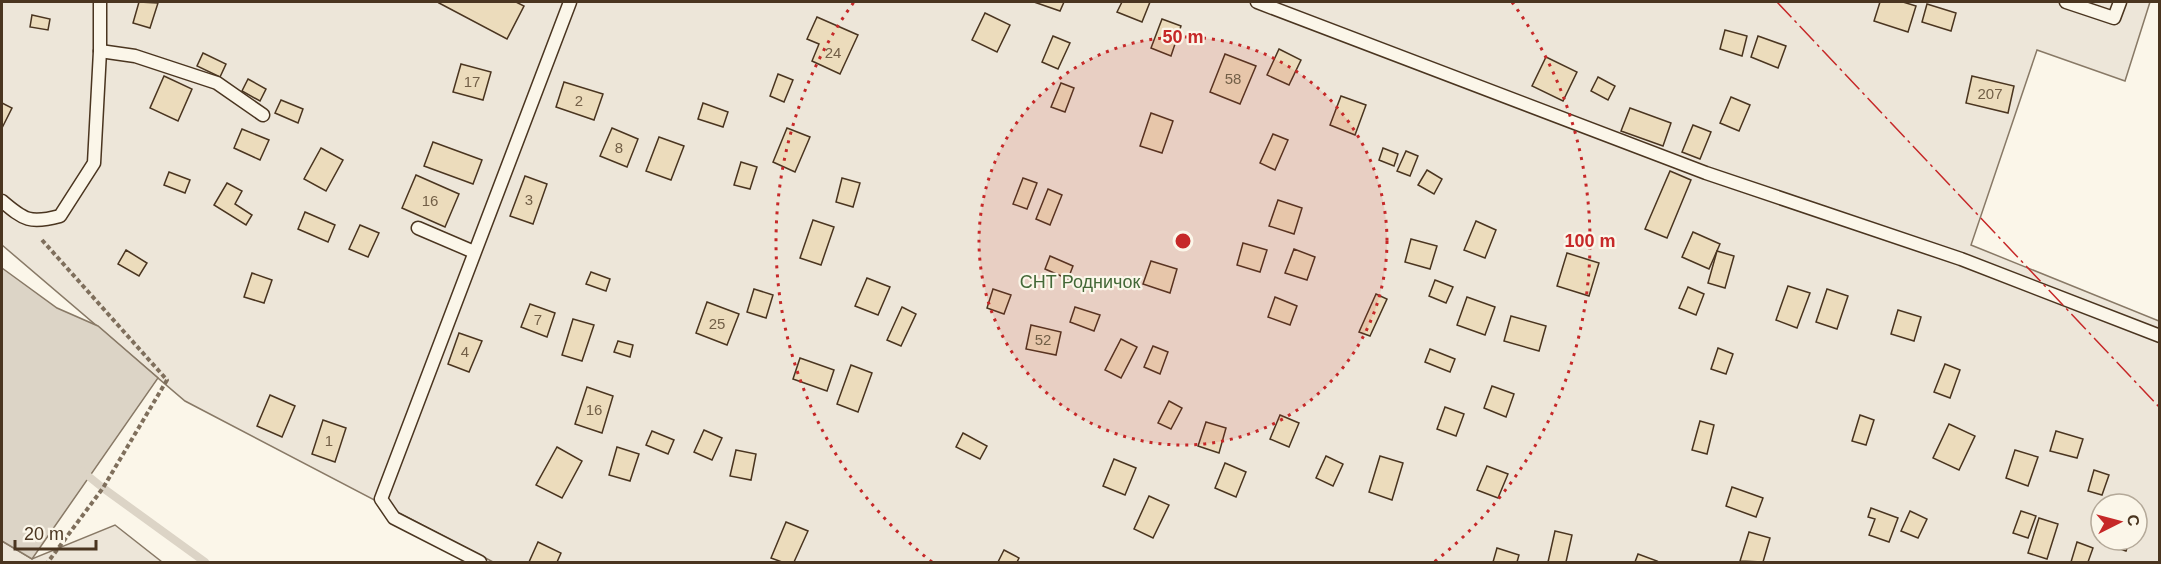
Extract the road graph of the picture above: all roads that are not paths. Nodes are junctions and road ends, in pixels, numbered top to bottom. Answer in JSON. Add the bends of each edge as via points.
{"nodes":[{"id":1,"x":100,"y":2,"type":"edge"},
{"id":2,"x":570,"y":2,"type":"edge"},
{"id":3,"x":1257,"y":2,"type":"edge"},
{"id":4,"x":2066,"y":2,"type":"edge"},
{"id":5,"x":2120,"y":2,"type":"edge"},
{"id":6,"x":100,"y":51,"type":"junction"},
{"id":7,"x":263,"y":116,"type":"dead end"},
{"id":8,"x":2,"y":201,"type":"edge"},
{"id":9,"x":418,"y":228,"type":"dead end"},
{"id":10,"x":474,"y":252,"type":"junction"},
{"id":11,"x":2160,"y":336,"type":"edge"},
{"id":12,"x":480,"y":562,"type":"edge"}],
"edges":[{"from":1,"to":6,"type":"lane"},
{"from":2,"to":10,"type":"lane"},
{"from":3,"to":11,"type":"lane","via":[[1695,169],[1961,259]]},
{"from":4,"to":5,"type":"lane","via":[[2114,18]]},
{"from":6,"to":7,"type":"lane","via":[[135,56],[218,84]]},
{"from":6,"to":8,"type":"lane","via":[[94,163],[60,216],[23,219]]},
{"from":9,"to":10,"type":"lane"},
{"from":10,"to":12,"type":"lane","via":[[381,498],[394,518]]}]}
